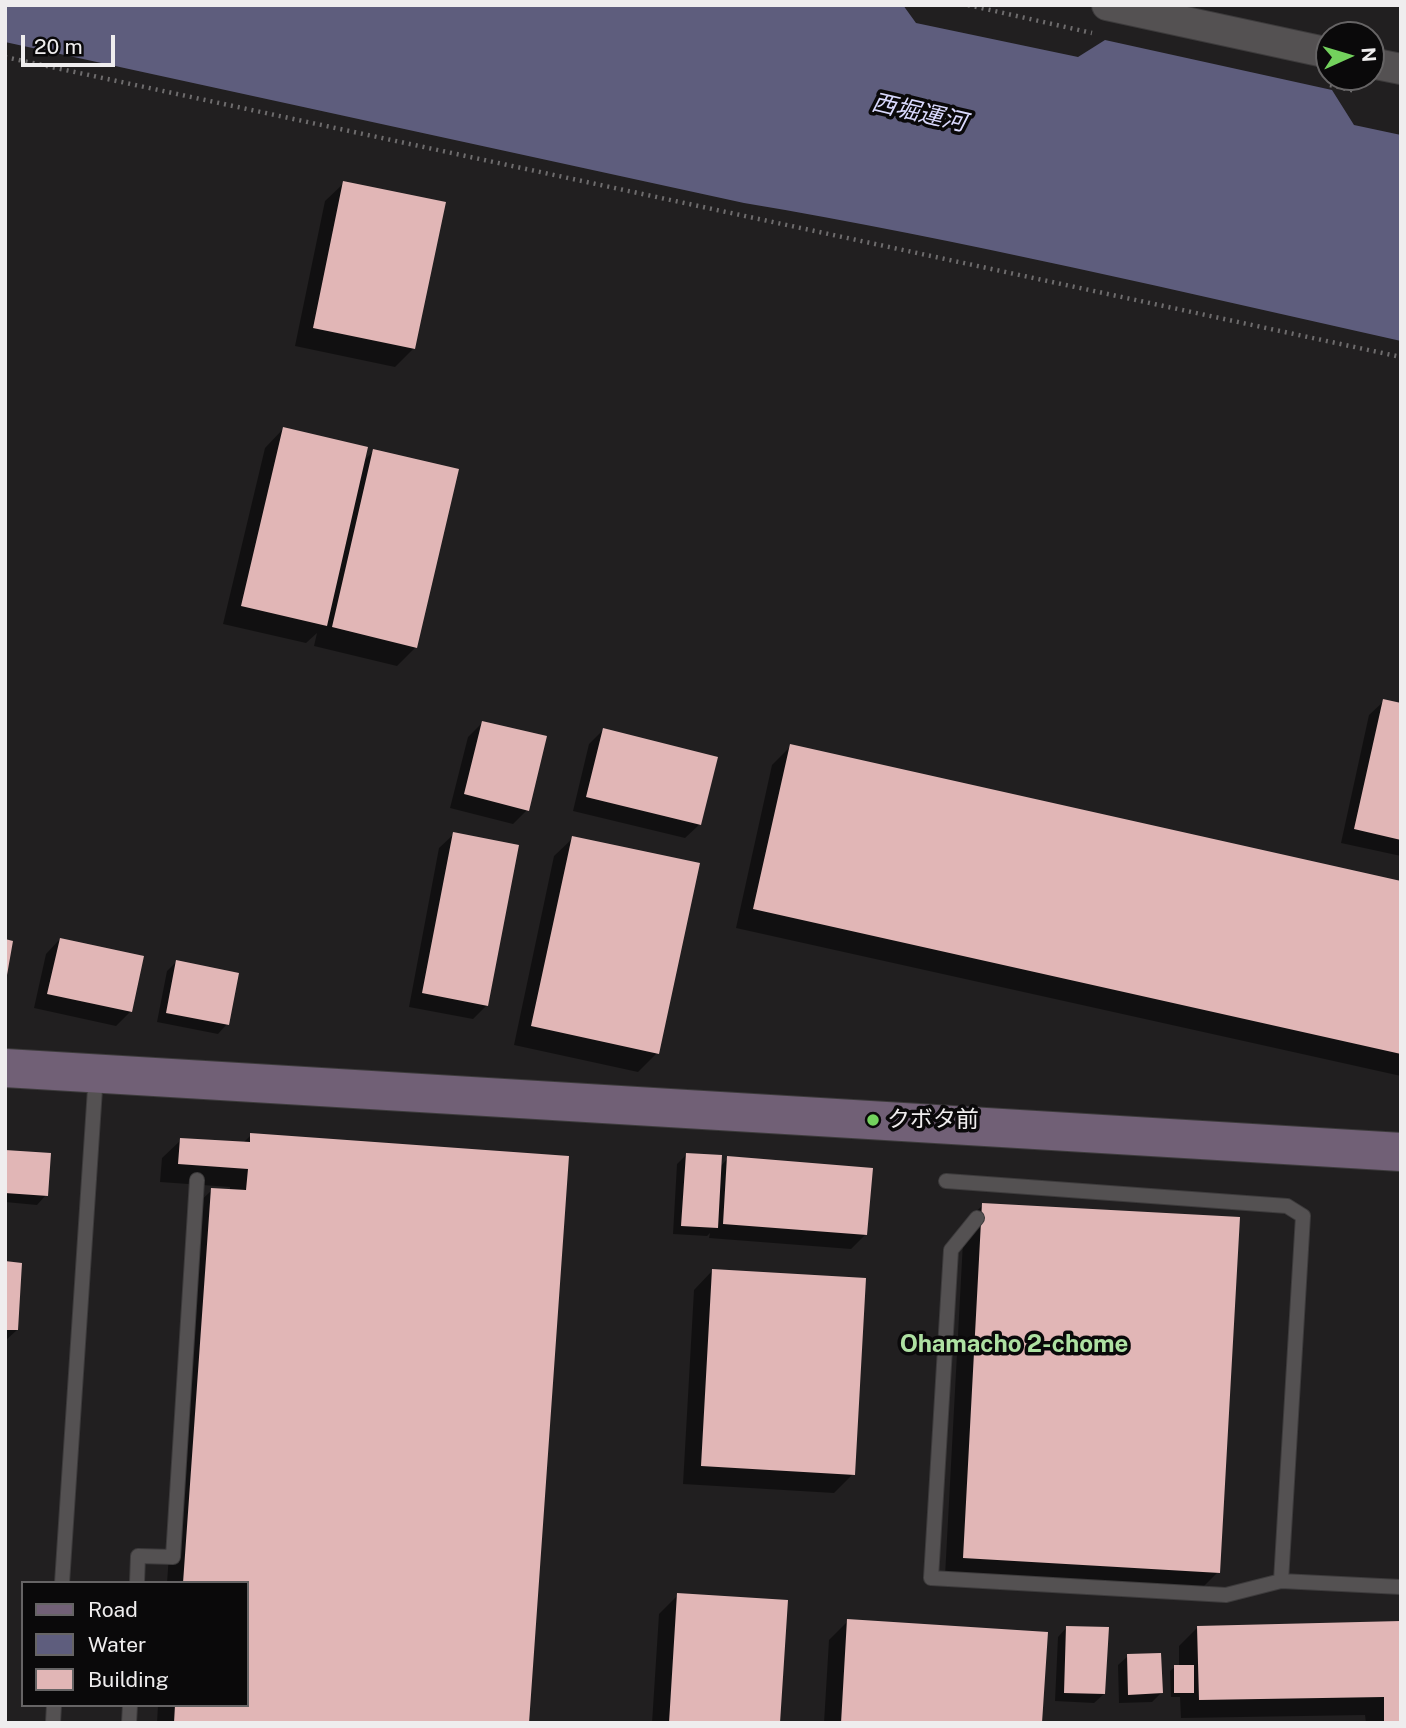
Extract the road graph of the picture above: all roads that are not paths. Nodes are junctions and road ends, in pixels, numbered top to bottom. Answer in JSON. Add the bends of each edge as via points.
{"nodes":[{"id":1,"x":1107,"y":5,"type":"edge"},
{"id":2,"x":1315,"y":50,"type":"edge"},
{"id":3,"x":5,"y":1068,"type":"edge"},
{"id":4,"x":96,"y":1073,"type":"junction"},
{"id":5,"x":1401,"y":1152,"type":"edge"},
{"id":6,"x":197,"y":1180,"type":"dead end"},
{"id":7,"x":946,"y":1181,"type":"dead end"},
{"id":8,"x":977,"y":1218,"type":"dead end"},
{"id":9,"x":62,"y":1581,"type":"edge"},
{"id":10,"x":137,"y":1581,"type":"edge"},
{"id":11,"x":1281,"y":1581,"type":"junction"},
{"id":12,"x":1401,"y":1587,"type":"edge"}],
"edges":[{"from":1,"to":2,"type":"street"},
{"from":3,"to":4,"type":"street"},
{"from":4,"to":5,"type":"street"},
{"from":4,"to":9,"type":"lane"},
{"from":6,"to":10,"type":"lane","via":[[173,1558],[138,1556]]},
{"from":7,"to":11,"type":"lane","via":[[1287,1206],[1303,1216]]},
{"from":8,"to":11,"type":"lane","via":[[951,1250],[931,1578],[1226,1595]]},
{"from":11,"to":12,"type":"lane"}]}
